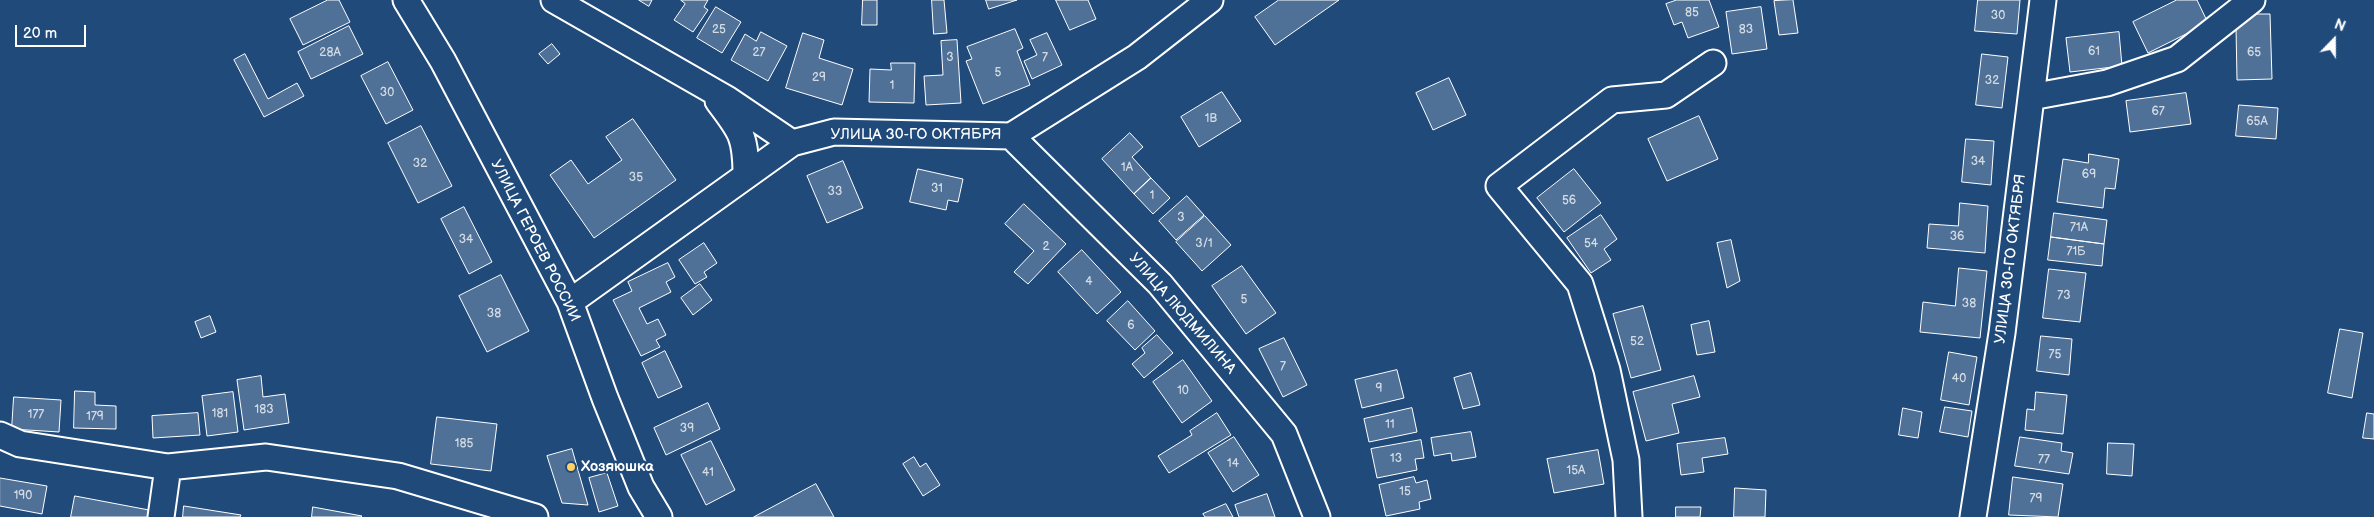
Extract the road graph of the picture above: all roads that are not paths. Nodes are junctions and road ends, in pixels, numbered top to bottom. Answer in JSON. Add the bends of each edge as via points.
{"nodes":[{"id":1,"x":406,"y":0,"type":"edge"},
{"id":2,"x":554,"y":0,"type":"edge"},
{"id":3,"x":1210,"y":0,"type":"edge"},
{"id":4,"x":2043,"y":0,"type":"edge"},
{"id":5,"x":2252,"y":0,"type":"edge"},
{"id":6,"x":1713,"y":64,"type":"dead end"},
{"id":7,"x":709,"y":89,"type":"junction"},
{"id":8,"x":2031,"y":97,"type":"junction"},
{"id":9,"x":1011,"y":136,"type":"junction"},
{"id":10,"x":792,"y":143,"type":"junction"},
{"id":11,"x":746,"y":175,"type":"junction"},
{"id":12,"x":570,"y":302,"type":"junction"},
{"id":13,"x":0,"y":435,"type":"edge"},
{"id":14,"x":168,"y":467,"type":"junction"},
{"id":15,"x":161,"y":517,"type":"edge"},
{"id":16,"x":535,"y":517,"type":"edge"},
{"id":17,"x":659,"y":517,"type":"edge"},
{"id":18,"x":1317,"y":517,"type":"edge"},
{"id":19,"x":1629,"y":517,"type":"edge"},
{"id":20,"x":1973,"y":517,"type":"edge"}],
"edges":[{"from":1,"to":12,"type":"street","name":"УЛИЦА ГЕРОЕВ РОССИИ","via":[[442,60]]},
{"from":2,"to":7,"type":"street"},
{"from":3,"to":9,"type":"street","name":"УЛИЦА 30-ГО ОКТЯБРЯ","via":[[1137,57]]},
{"from":4,"to":8,"type":"street","name":"УЛИЦА 30-ГО ОКТЯБРЯ"},
{"from":5,"to":8,"type":"street","via":[[2177,59],[2107,83]]},
{"from":6,"to":19,"type":"street","via":[[1666,95],[1612,100],[1499,186],[1580,284],[1607,370],[1626,460]]},
{"from":7,"to":10,"type":"street"},
{"from":7,"to":11,"type":"street","via":[[737,126],[746,147]]},
{"from":8,"to":20,"type":"street","name":"УЛИЦА 30-ГО ОКТЯБРЯ","via":[[2002,333]]},
{"from":9,"to":10,"type":"street","name":"УЛИЦА 30-ГО ОКТЯБРЯ","via":[[834,132]]},
{"from":9,"to":18,"type":"street","name":"УЛИЦА ЛЮДМИЛИНА","via":[[1160,284],[1284,434]]},
{"from":10,"to":11,"type":"street"},
{"from":11,"to":12,"type":"street"},
{"from":12,"to":17,"type":"street","name":"УЛИЦА ГЕРОЕВ РОССИИ","via":[[641,487]]},
{"from":13,"to":14,"type":"street","via":[[20,444]]},
{"from":14,"to":15,"type":"street"},
{"from":14,"to":16,"type":"street","via":[[276,459],[398,476]]}]}
